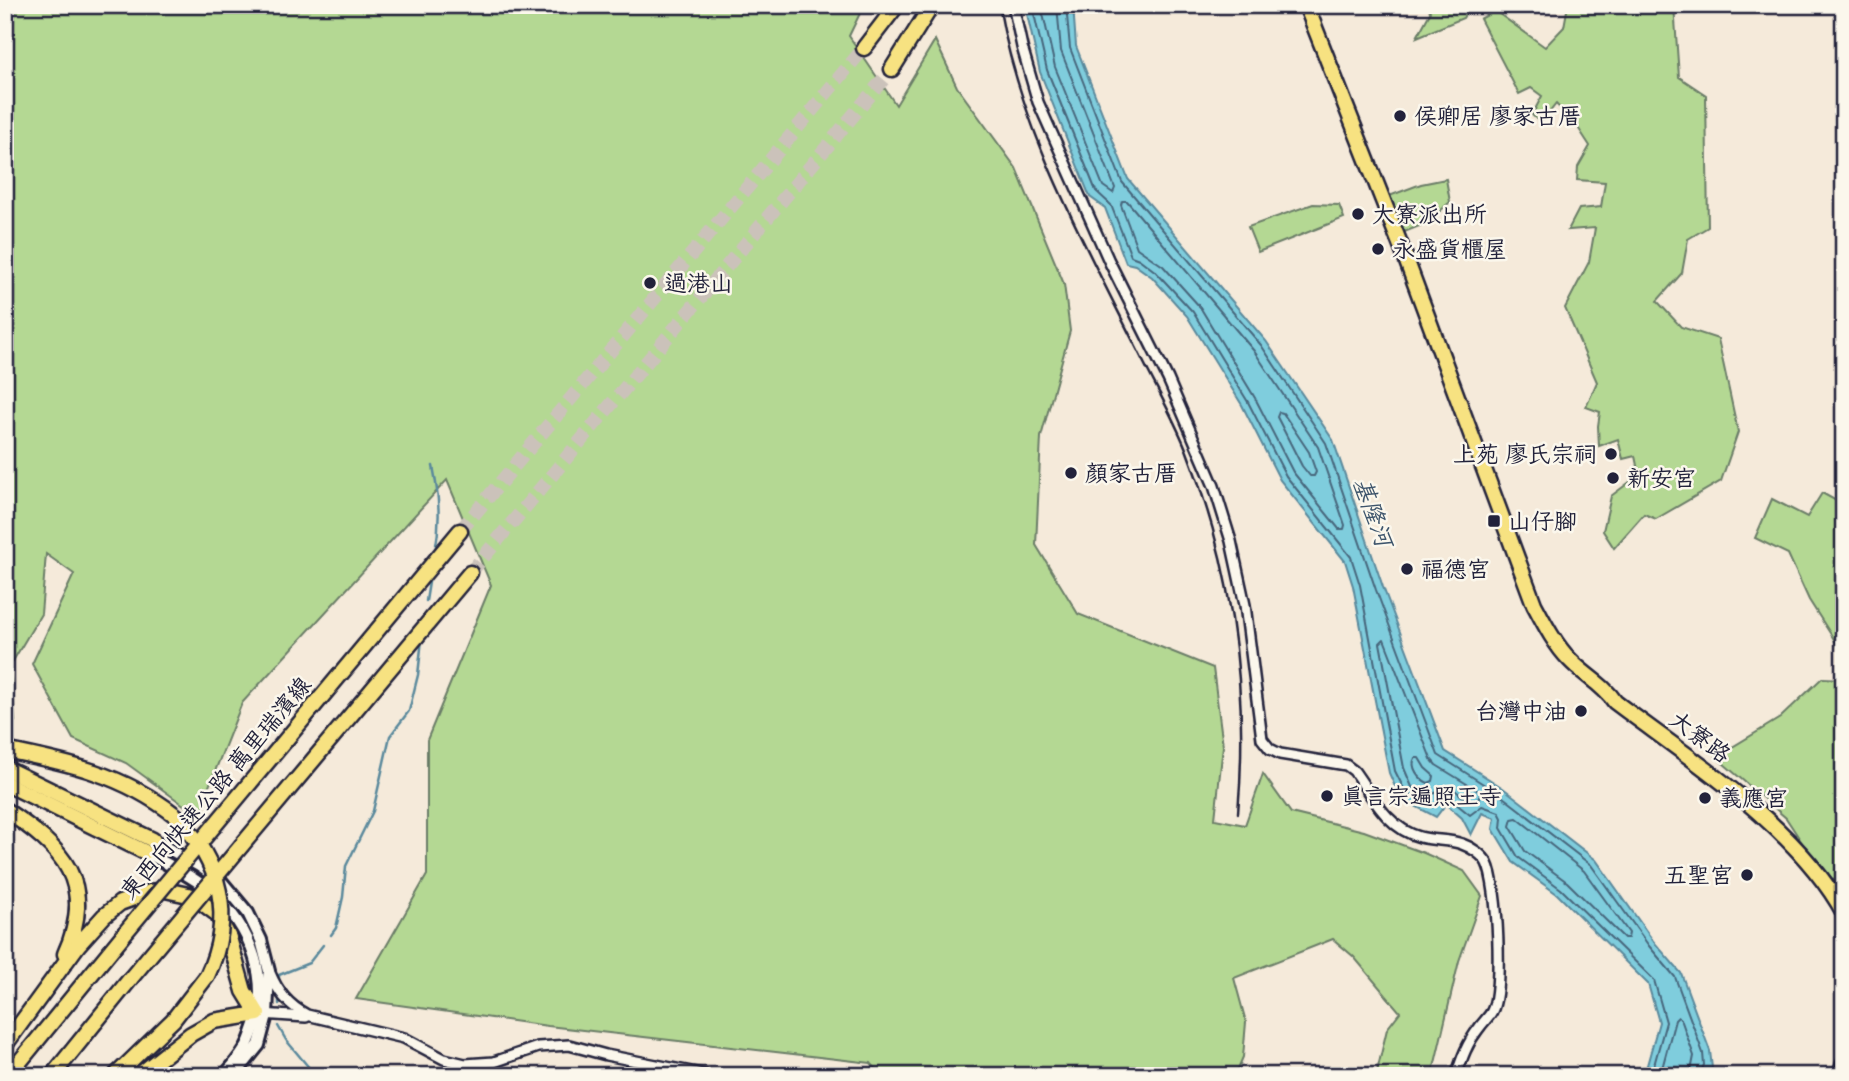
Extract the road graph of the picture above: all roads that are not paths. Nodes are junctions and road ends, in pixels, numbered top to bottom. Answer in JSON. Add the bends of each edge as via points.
{"nodes":[{"id":1,"x":897,"y":5,"type":"edge"},
{"id":2,"x":932,"y":5,"type":"edge"},
{"id":3,"x":1013,"y":5,"type":"edge"},
{"id":4,"x":1306,"y":5,"type":"edge"},
{"id":5,"x":864,"y":48,"type":"tunnel mouth"},
{"id":6,"x":892,"y":69,"type":"tunnel mouth"},
{"id":7,"x":460,"y":531,"type":"tunnel mouth"},
{"id":8,"x":470,"y":573,"type":"tunnel mouth"},
{"id":9,"x":1609,"y":693,"type":"junction"},
{"id":10,"x":5,"y":750,"type":"edge"},
{"id":11,"x":5,"y":768,"type":"edge"},
{"id":12,"x":5,"y":783,"type":"edge"},
{"id":13,"x":5,"y":810,"type":"edge"},
{"id":14,"x":149,"y":846,"type":"junction"},
{"id":15,"x":1844,"y":901,"type":"edge"},
{"id":16,"x":1844,"y":914,"type":"edge"},
{"id":17,"x":269,"y":971,"type":"junction"},
{"id":18,"x":41,"y":995,"type":"junction"},
{"id":19,"x":262,"y":1015,"type":"junction"},
{"id":20,"x":318,"y":1018,"type":"junction"},
{"id":21,"x":5,"y":1045,"type":"edge"},
{"id":22,"x":1844,"y":1064,"type":"edge"},
{"id":23,"x":8,"y":1076,"type":"edge"},
{"id":24,"x":52,"y":1076,"type":"edge"},
{"id":25,"x":115,"y":1076,"type":"edge"},
{"id":26,"x":138,"y":1076,"type":"edge"},
{"id":27,"x":224,"y":1076,"type":"edge"},
{"id":28,"x":234,"y":1076,"type":"edge"},
{"id":29,"x":712,"y":1076,"type":"edge"},
{"id":30,"x":1456,"y":1076,"type":"edge"},
{"id":31,"x":1840,"y":1076,"type":"edge"}],
"edges":[{"from":1,"to":5,"type":"main road"},
{"from":2,"to":6,"type":"main road"},
{"from":3,"to":30,"type":"street","via":[[1043,115],[1214,486],[1245,605],[1262,739],[1280,754],[1346,765],[1405,832],[1463,844],[1488,864],[1498,926],[1499,980],[1493,1010],[1464,1051]]},
{"from":4,"to":9,"type":"main road","name":"大寮路","via":[[1534,604],[1567,658]]},
{"from":7,"to":23,"type":"main road","name":"東西向快速公路 萬里瑞濱線","bridge":true},
{"from":8,"to":24,"type":"main road","bridge":true},
{"from":9,"to":15,"type":"main road","name":"大寮路","via":[[1620,695],[1751,798],[1795,837]]},
{"from":9,"to":16,"type":"main road","name":"大寮路","via":[[1788,841]]},
{"from":10,"to":25,"type":"main road","bridge":true,"via":[[95,771],[155,799],[191,832],[208,857],[221,906],[216,955],[193,997]]},
{"from":11,"to":14,"type":"main road"},
{"from":12,"to":14,"type":"main road"},
{"from":13,"to":18,"type":"main road","via":[[64,858],[76,886],[79,905],[70,942]]},
{"from":14,"to":17,"type":"street","via":[[199,866],[232,892],[261,940]]},
{"from":14,"to":19,"type":"street","via":[[209,891],[237,920],[260,976]]},
{"from":17,"to":19,"type":"street"},
{"from":17,"to":20,"type":"street","via":[[288,1002]]},
{"from":18,"to":19,"type":"main road","via":[[91,930],[120,904],[150,892],[180,891],[217,914],[244,991]]},
{"from":18,"to":21,"type":"main road"},
{"from":19,"to":20,"type":"street"},
{"from":19,"to":26,"type":"main road","via":[[214,1021]]},
{"from":19,"to":27,"type":"street"},
{"from":19,"to":28,"type":"street","via":[[259,1045]]},
{"from":20,"to":29,"type":"street","via":[[404,1038],[444,1059],[465,1064],[494,1062],[538,1047],[569,1045]]},
{"from":22,"to":31,"type":"main road"}]}
